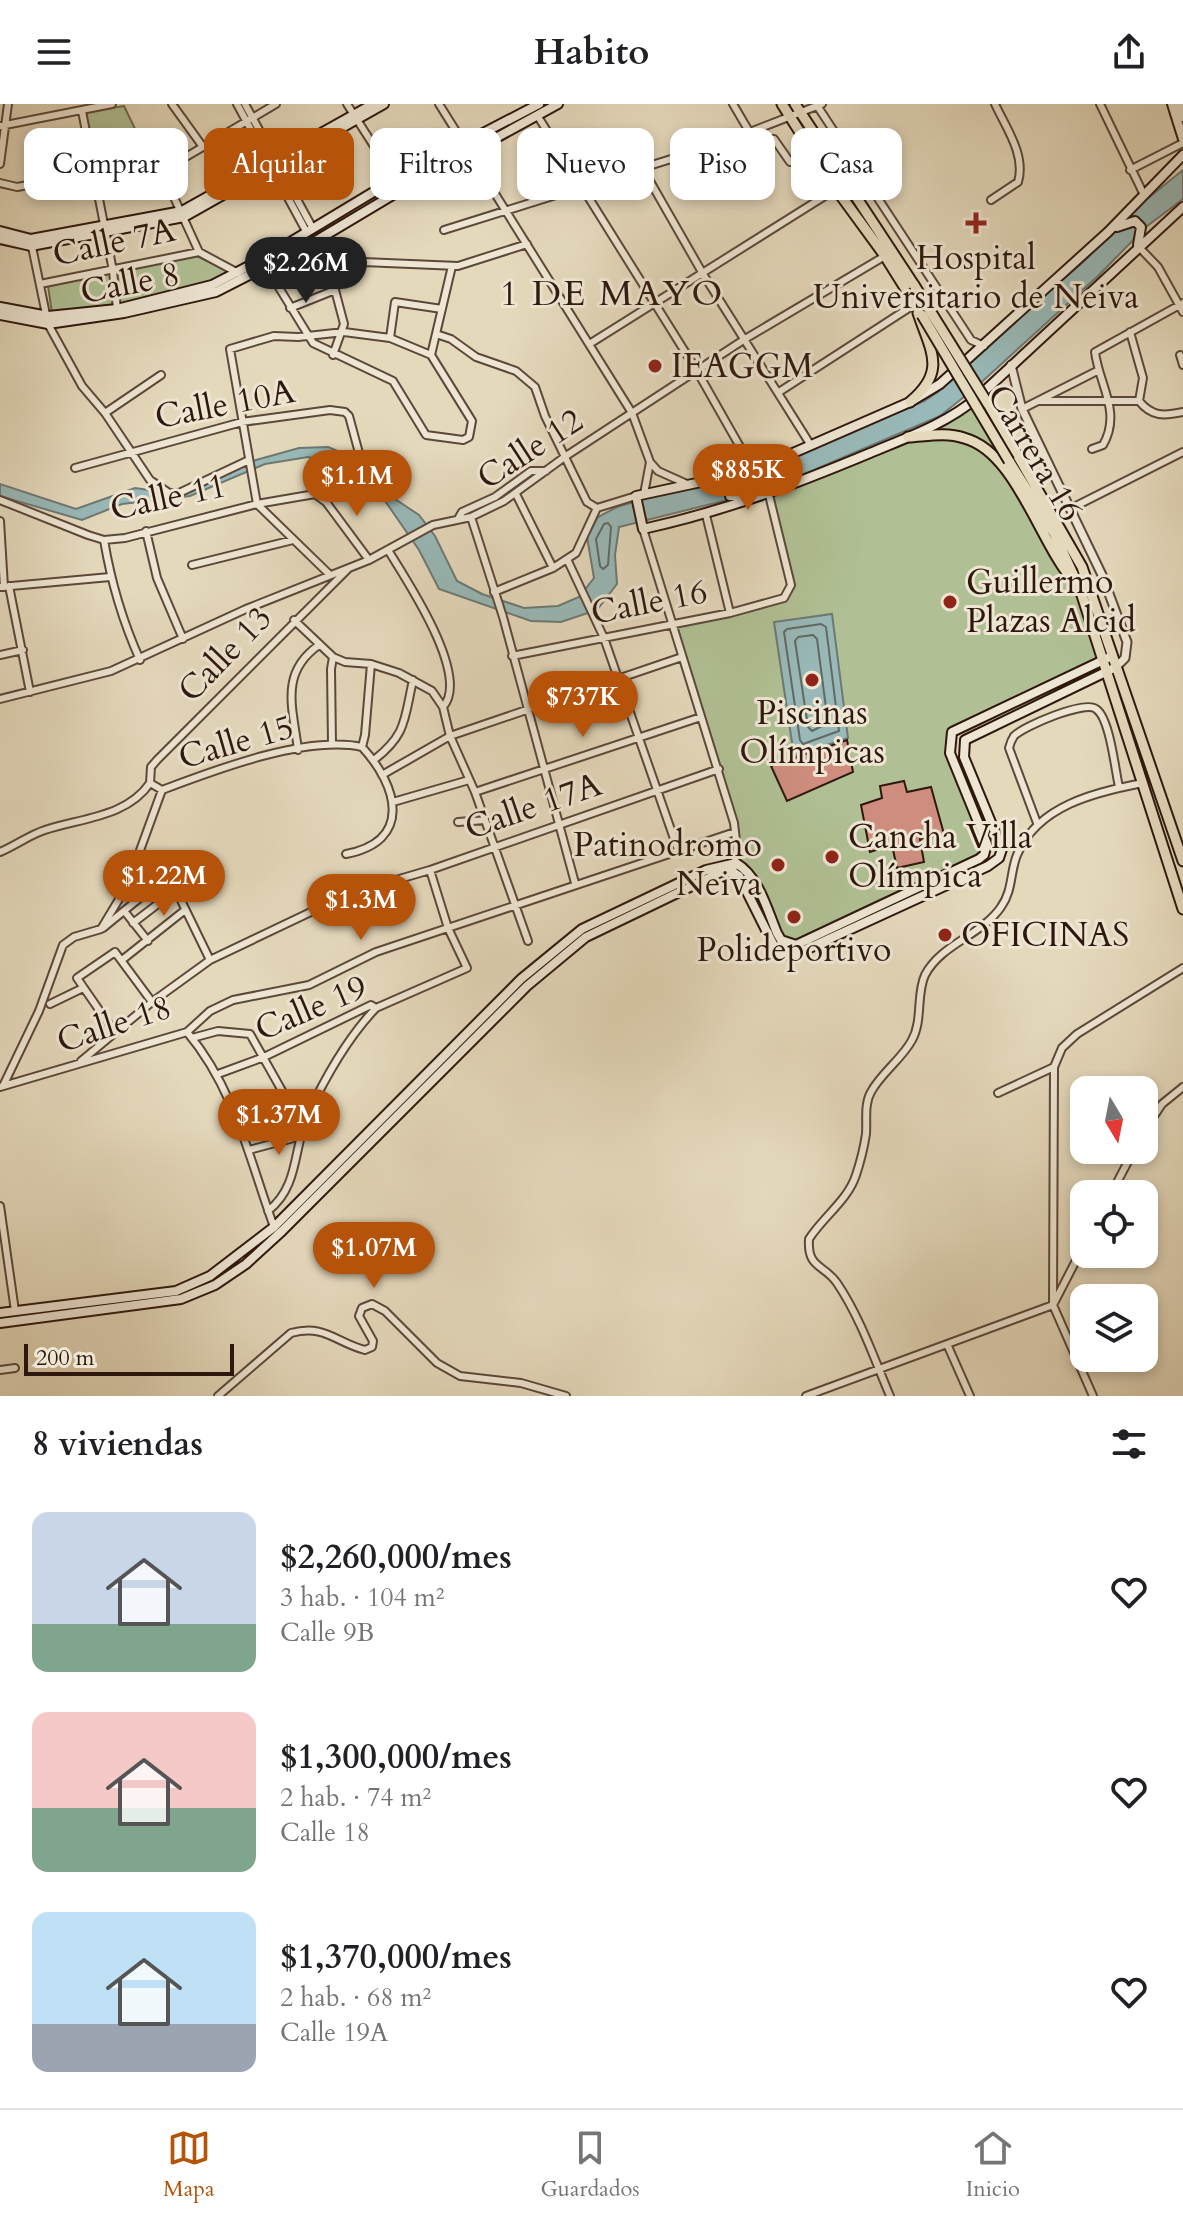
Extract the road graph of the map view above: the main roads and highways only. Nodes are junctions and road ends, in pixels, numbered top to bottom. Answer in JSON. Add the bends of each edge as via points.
{"nodes":[{"id":1,"x":373,"y":104,"type":"edge"},
{"id":2,"x":384,"y":104,"type":"edge"},
{"id":3,"x":558,"y":104,"type":"edge"},
{"id":4,"x":782,"y":104,"type":"edge"},
{"id":5,"x":795,"y":104,"type":"edge"},
{"id":6,"x":1172,"y":104,"type":"edge"},
{"id":7,"x":1180,"y":104,"type":"edge"},
{"id":8,"x":535,"y":108,"type":"edge"},
{"id":9,"x":1183,"y":117,"type":"edge"},
{"id":10,"x":357,"y":118,"type":"junction"},
{"id":11,"x":1183,"y":141,"type":"edge"},
{"id":12,"x":1183,"y":155,"type":"edge"},
{"id":13,"x":1183,"y":207,"type":"edge"},
{"id":14,"x":0,"y":231,"type":"edge"},
{"id":15,"x":1108,"y":232,"type":"junction"},
{"id":16,"x":0,"y":239,"type":"edge"},
{"id":17,"x":31,"y":242,"type":"junction"},
{"id":18,"x":1138,"y":246,"type":"junction"},
{"id":19,"x":915,"y":305,"type":"junction"},
{"id":20,"x":0,"y":307,"type":"edge"},
{"id":21,"x":0,"y":315,"type":"edge"},
{"id":22,"x":48,"y":320,"type":"junction"},
{"id":23,"x":910,"y":402,"type":"junction"},
{"id":24,"x":908,"y":437,"type":"junction"},
{"id":25,"x":1013,"y":459,"type":"junction"},
{"id":26,"x":777,"y":460,"type":"junction"},
{"id":27,"x":783,"y":488,"type":"junction"},
{"id":28,"x":1080,"y":589,"type":"junction"},
{"id":29,"x":1112,"y":656,"type":"junction"},
{"id":30,"x":1101,"y":661,"type":"junction"},
{"id":31,"x":1116,"y":667,"type":"junction"},
{"id":32,"x":1105,"y":673,"type":"junction"},
{"id":33,"x":1183,"y":861,"type":"edge"},
{"id":34,"x":734,"y":867,"type":"junction"},
{"id":35,"x":1183,"y":909,"type":"edge"},
{"id":36,"x":0,"y":1313,"type":"edge"},
{"id":37,"x":0,"y":1323,"type":"edge"}],
"edges":[{"from":1,"to":10,"type":"main road"},
{"from":2,"to":10,"type":"main road"},
{"from":3,"to":8,"type":"main road","name":"Calle 8"},
{"from":4,"to":19,"type":"main road","name":"Carrera 16"},
{"from":5,"to":25,"type":"main road","name":"Carrera 16","bridge":true,"via":[[914,285]]},
{"from":6,"to":11,"type":"main road"},
{"from":7,"to":9,"type":"main road"},
{"from":8,"to":22,"type":"main road","name":"Calle 8","via":[[395,179],[238,273],[194,291]]},
{"from":8,"to":22,"type":"main road","name":"Calle 8","via":[[470,151],[231,286],[124,313]]},
{"from":10,"to":17,"type":"main road","via":[[183,214]]},
{"from":12,"to":15,"type":"main road"},
{"from":13,"to":18,"type":"main road"},
{"from":14,"to":17,"type":"main road"},
{"from":15,"to":18,"type":"main road","via":[[1135,221],[1142,233]]},
{"from":15,"to":23,"type":"main road","via":[[940,384]]},
{"from":16,"to":17,"type":"main road"},
{"from":18,"to":24,"type":"main road","via":[[964,409]]},
{"from":19,"to":23,"type":"main road","via":[[935,362],[930,383]]},
{"from":19,"to":25,"type":"main road","name":"Carrera 16","bridge":true},
{"from":20,"to":22,"type":"main road","name":"Calle 8"},
{"from":21,"to":22,"type":"main road","name":"Calle 8"},
{"from":23,"to":26,"type":"main road"},
{"from":24,"to":27,"type":"main road"},
{"from":24,"to":28,"type":"main road","via":[[964,437],[995,456]]},
{"from":25,"to":28,"type":"main road","name":"Carrera 16"},
{"from":25,"to":29,"type":"main road","name":"Carrera 16","via":[[1074,550]]},
{"from":26,"to":27,"type":"main road","via":[[732,480],[728,490],[735,498]]},
{"from":26,"to":27,"type":"main road","via":[[639,497],[643,526],[706,515]]},
{"from":28,"to":30,"type":"main road","name":"Carrera 16"},
{"from":29,"to":30,"type":"main road"},
{"from":29,"to":31,"type":"main road","name":"Carrera 16"},
{"from":30,"to":32,"type":"main road","name":"Carrera 16"},
{"from":30,"to":34,"type":"main road","via":[[952,732],[950,753],[987,844],[979,859],[796,945],[781,940],[751,875]]},
{"from":31,"to":32,"type":"main road"},
{"from":31,"to":33,"type":"main road","name":"Carrera 16"},
{"from":32,"to":34,"type":"main road","via":[[965,740],[964,757],[1002,849],[988,866],[792,956],[774,946]]},
{"from":32,"to":35,"type":"main road","name":"Carrera 16"},
{"from":34,"to":36,"type":"main road","via":[[706,870],[582,929],[521,979],[274,1227],[210,1276],[176,1291]]},
{"from":34,"to":37,"type":"main road","via":[[586,937],[527,986],[282,1231],[215,1285],[181,1299]]}]}
